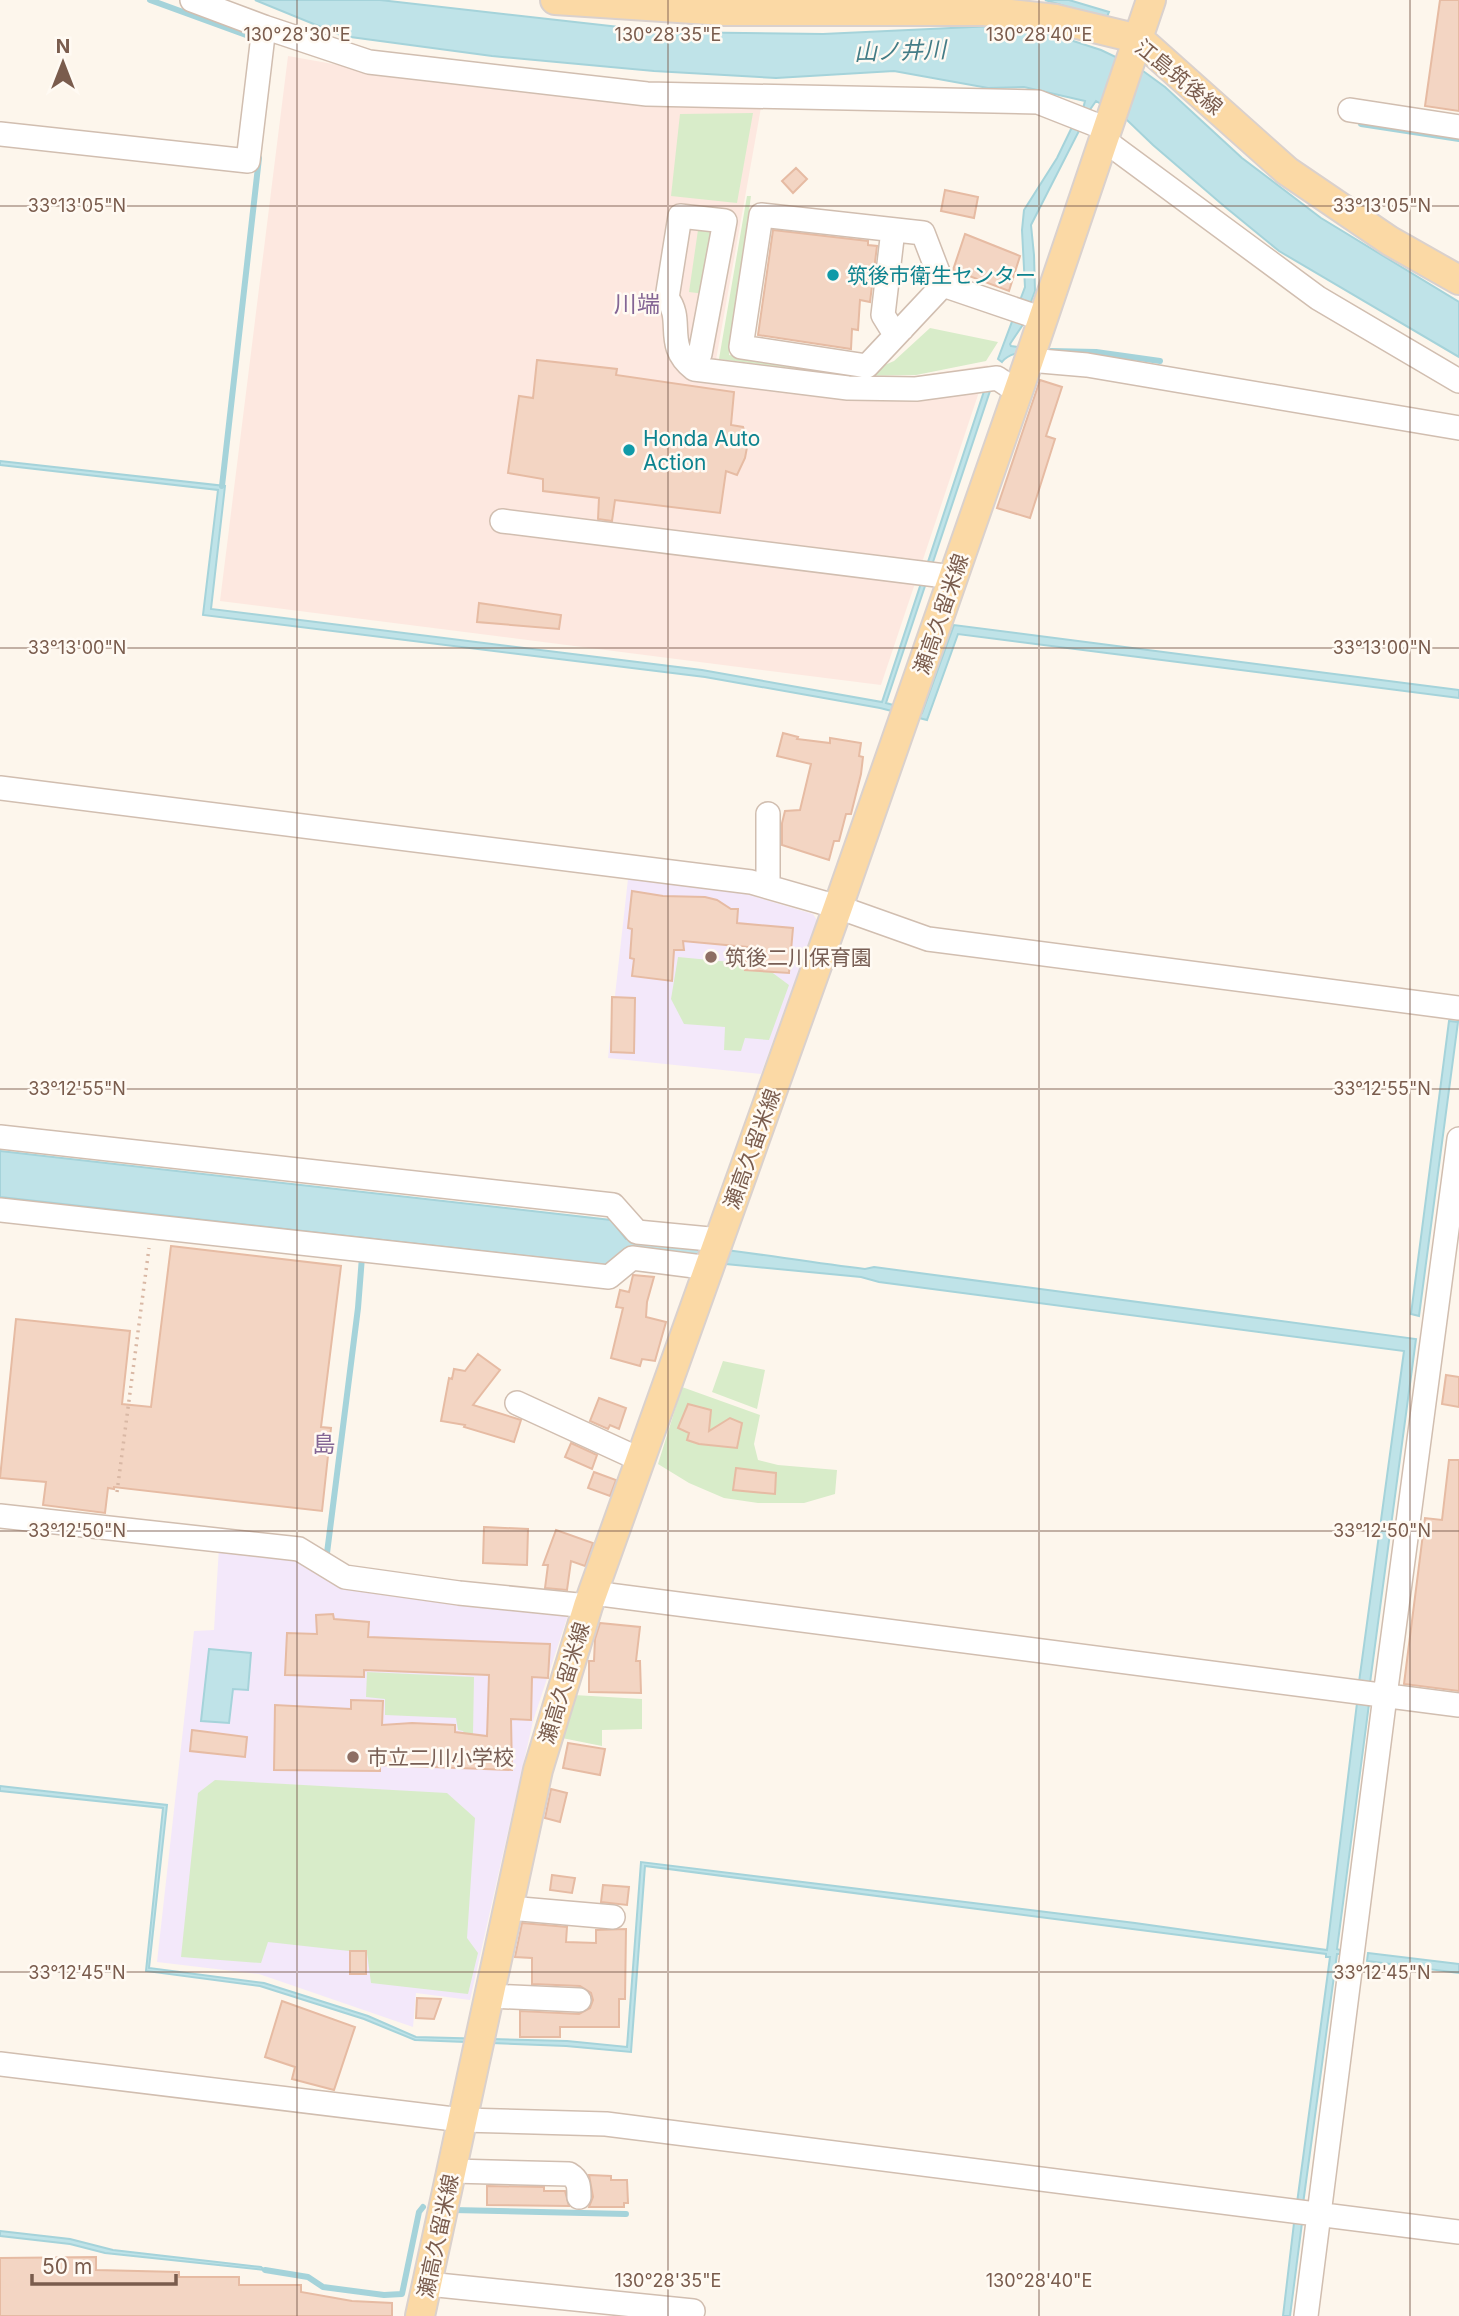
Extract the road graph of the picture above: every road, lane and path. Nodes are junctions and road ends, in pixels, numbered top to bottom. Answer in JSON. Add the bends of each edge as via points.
{"nodes":[{"id":1,"x":192,"y":0,"type":"edge"},
{"id":2,"x":555,"y":0,"type":"edge"},
{"id":3,"x":1151,"y":0,"type":"edge"},
{"id":4,"x":942,"y":5,"type":"edge"},
{"id":5,"x":264,"y":27,"type":"junction"},
{"id":6,"x":1134,"y":52,"type":"junction"},
{"id":7,"x":1350,"y":110,"type":"dead end"},
{"id":8,"x":1459,"y":127,"type":"edge"},
{"id":9,"x":1104,"y":131,"type":"junction"},
{"id":10,"x":0,"y":134,"type":"edge"},
{"id":11,"x":893,"y":230,"type":"junction"},
{"id":12,"x":1459,"y":280,"type":"edge"},
{"id":13,"x":943,"y":285,"type":"junction"},
{"id":14,"x":1043,"y":319,"type":"junction"},
{"id":15,"x":902,"y":329,"type":"junction"},
{"id":16,"x":700,"y":355,"type":"dead end"},
{"id":17,"x":1029,"y":360,"type":"junction"},
{"id":18,"x":1459,"y":381,"type":"edge"},
{"id":19,"x":1018,"y":392,"type":"junction"},
{"id":20,"x":1459,"y":428,"type":"edge"},
{"id":21,"x":502,"y":521,"type":"dead end"},
{"id":22,"x":936,"y":575,"type":"junction"},
{"id":23,"x":0,"y":788,"type":"edge"},
{"id":24,"x":768,"y":814,"type":"dead end"},
{"id":25,"x":768,"y":887,"type":"junction"},
{"id":26,"x":838,"y":907,"type":"junction"},
{"id":27,"x":1459,"y":1008,"type":"edge"},
{"id":28,"x":0,"y":1137,"type":"edge"},
{"id":29,"x":1459,"y":1139,"type":"edge"},
{"id":30,"x":0,"y":1210,"type":"edge"},
{"id":31,"x":152,"y":1226,"type":"junction"},
{"id":32,"x":720,"y":1240,"type":"junction"},
{"id":33,"x":710,"y":1268,"type":"junction"},
{"id":34,"x":517,"y":1403,"type":"dead end"},
{"id":35,"x":641,"y":1460,"type":"junction"},
{"id":36,"x":117,"y":1492,"type":"dead end"},
{"id":37,"x":0,"y":1516,"type":"edge"},
{"id":38,"x":590,"y":1599,"type":"junction"},
{"id":39,"x":1385,"y":1696,"type":"junction"},
{"id":40,"x":1459,"y":1705,"type":"edge"},
{"id":41,"x":509,"y":1908,"type":"junction"},
{"id":42,"x":613,"y":1917,"type":"dead end"},
{"id":43,"x":490,"y":1996,"type":"junction"},
{"id":44,"x":579,"y":2000,"type":"dead end"},
{"id":45,"x":0,"y":2064,"type":"edge"},
{"id":46,"x":462,"y":2120,"type":"junction"},
{"id":47,"x":452,"y":2171,"type":"junction"},
{"id":48,"x":579,"y":2197,"type":"dead end"},
{"id":49,"x":1319,"y":2214,"type":"junction"},
{"id":50,"x":1459,"y":2232,"type":"edge"},
{"id":51,"x":428,"y":2284,"type":"junction"},
{"id":52,"x":685,"y":2312,"type":"edge"},
{"id":53,"x":420,"y":2316,"type":"edge"},
{"id":54,"x":1306,"y":2316,"type":"edge"}],
"edges":[{"from":1,"to":5,"type":"street"},
{"from":2,"to":4,"type":"main road","name":"江島筑後線","via":[[724,11]]},
{"from":3,"to":6,"type":"main road","name":"瀬高久留米線"},
{"from":4,"to":6,"type":"main road","name":"江島筑後線","via":[[1056,19]]},
{"from":5,"to":9,"type":"street","via":[[369,62],[646,94],[1038,102]]},
{"from":5,"to":10,"type":"street","via":[[248,160]]},
{"from":6,"to":9,"type":"main road","name":"瀬高久留米線"},
{"from":6,"to":12,"type":"main road","name":"江島筑後線","via":[[1287,171],[1390,241]]},
{"from":7,"to":8,"type":"street"},
{"from":9,"to":14,"type":"main road","name":"瀬高久留米線"},
{"from":9,"to":18,"type":"street","via":[[1318,298]]},
{"from":11,"to":13,"type":"street","via":[[923,233]]},
{"from":11,"to":15,"type":"street","via":[[883,315],[891,328]]},
{"from":11,"to":15,"type":"street","via":[[761,215],[741,348],[867,366]]},
{"from":13,"to":14,"type":"street"},
{"from":13,"to":15,"type":"street"},
{"from":14,"to":17,"type":"main road","name":"瀬高久留米線"},
{"from":16,"to":19,"type":"street","via":[[725,221],[680,216],[667,298],[674,306],[679,354],[694,369],[848,388],[916,389],[997,378]]},
{"from":17,"to":19,"type":"main road","name":"瀬高久留米線"},
{"from":17,"to":20,"type":"street","via":[[1087,365]]},
{"from":19,"to":22,"type":"main road","name":"瀬高久留米線"},
{"from":21,"to":22,"type":"street"},
{"from":22,"to":26,"type":"main road","name":"瀬高久留米線"},
{"from":23,"to":25,"type":"street"},
{"from":24,"to":25,"type":"street"},
{"from":25,"to":26,"type":"street"},
{"from":26,"to":27,"type":"street","via":[[929,939]]},
{"from":26,"to":32,"type":"main road","name":"瀬高久留米線"},
{"from":28,"to":32,"type":"street","via":[[613,1205],[637,1232]]},
{"from":29,"to":39,"type":"street"},
{"from":30,"to":31,"type":"street"},
{"from":31,"to":33,"type":"street","via":[[609,1278],[632,1258]]},
{"from":31,"to":36,"type":"path"},
{"from":32,"to":33,"type":"main road","name":"瀬高久留米線"},
{"from":33,"to":35,"type":"main road","name":"瀬高久留米線"},
{"from":34,"to":35,"type":"street"},
{"from":35,"to":38,"type":"main road","name":"瀬高久留米線"},
{"from":37,"to":38,"type":"street","via":[[299,1549],[345,1577],[459,1593]]},
{"from":38,"to":39,"type":"street"},
{"from":38,"to":41,"type":"main road","name":"瀬高久留米線","via":[[537,1770]]},
{"from":39,"to":40,"type":"street"},
{"from":39,"to":49,"type":"street"},
{"from":41,"to":42,"type":"street","via":[[582,1925]]},
{"from":41,"to":43,"type":"main road","name":"瀬高久留米線"},
{"from":43,"to":44,"type":"street"},
{"from":43,"to":46,"type":"main road","name":"瀬高久留米線"},
{"from":45,"to":46,"type":"street"},
{"from":46,"to":47,"type":"main road","name":"瀬高久留米線"},
{"from":46,"to":49,"type":"street","via":[[606,2124]]},
{"from":47,"to":48,"type":"street","via":[[569,2174],[579,2186]]},
{"from":47,"to":51,"type":"main road","name":"瀬高久留米線"},
{"from":49,"to":50,"type":"street"},
{"from":49,"to":54,"type":"street"},
{"from":51,"to":52,"type":"street"},
{"from":51,"to":53,"type":"main road","name":"瀬高久留米線"}]}
